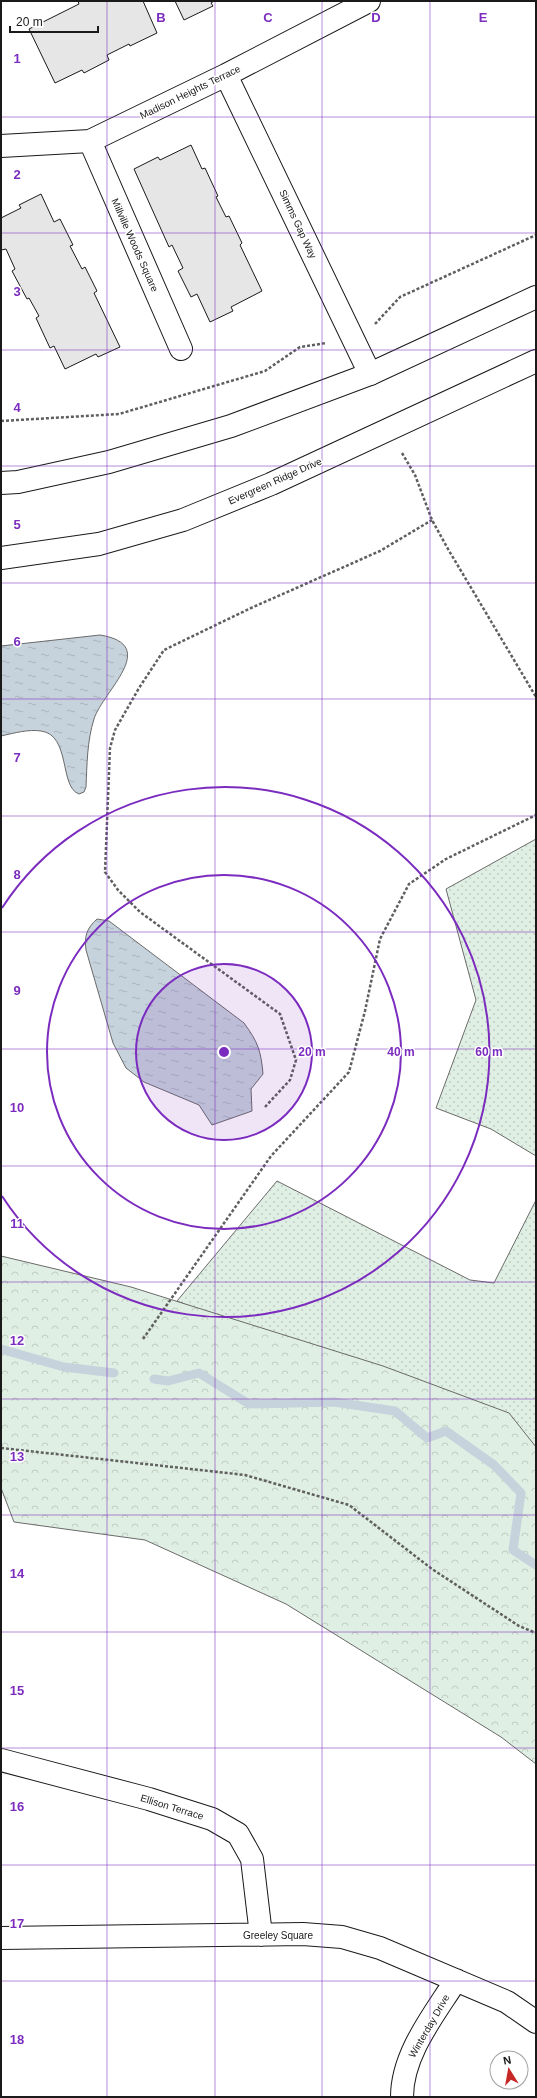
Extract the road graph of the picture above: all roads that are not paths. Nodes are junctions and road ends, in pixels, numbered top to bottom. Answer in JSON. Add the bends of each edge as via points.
{"nodes":[{"id":1,"x":369,"y":1,"type":"edge"},
{"id":2,"x":226,"y":74,"type":"junction"},
{"id":3,"x":90,"y":141,"type":"junction"},
{"id":4,"x":1,"y":146,"type":"edge"},
{"id":5,"x":536,"y":297,"type":"edge"},
{"id":6,"x":181,"y":349,"type":"dead end"},
{"id":7,"x":536,"y":361,"type":"edge"},
{"id":8,"x":370,"y":374,"type":"junction"},
{"id":9,"x":1,"y":483,"type":"edge"},
{"id":10,"x":1,"y":558,"type":"edge"},
{"id":11,"x":1,"y":1760,"type":"edge"},
{"id":12,"x":261,"y":1935,"type":"junction"},
{"id":13,"x":1,"y":1938,"type":"edge"},
{"id":14,"x":456,"y":1980,"type":"junction"},
{"id":15,"x":536,"y":2022,"type":"edge"},
{"id":16,"x":402,"y":2097,"type":"edge"}],
"edges":[{"from":1,"to":2,"type":"street","name":"Madison Heights Terrace"},
{"from":2,"to":3,"type":"street","name":"Madison Heights Terrace"},
{"from":2,"to":8,"type":"street","name":"Simms Gap Way"},
{"from":3,"to":4,"type":"street","name":"Madison Heights Terrace"},
{"from":3,"to":6,"type":"street","name":"Millville Woods Square"},
{"from":5,"to":8,"type":"street"},
{"from":7,"to":10,"type":"street","name":"Evergreen Ridge Drive","via":[[271,484],[184,520],[99,544]]},
{"from":8,"to":9,"type":"street","via":[[232,426],[161,448],[102,464],[18,482]]},
{"from":11,"to":12,"type":"street","name":"Ellison Terrace","via":[[149,1799],[212,1819],[238,1834],[252,1858]]},
{"from":12,"to":13,"type":"street","name":"Greeley Square"},
{"from":12,"to":14,"type":"street","name":"Greeley Square","via":[[302,1934],[342,1937],[380,1948]]},
{"from":14,"to":15,"type":"street","name":"Greeley Square","via":[[507,2002]]},
{"from":14,"to":16,"type":"street","name":"Winterday Drive","via":[[422,2034],[406,2066]]}]}
